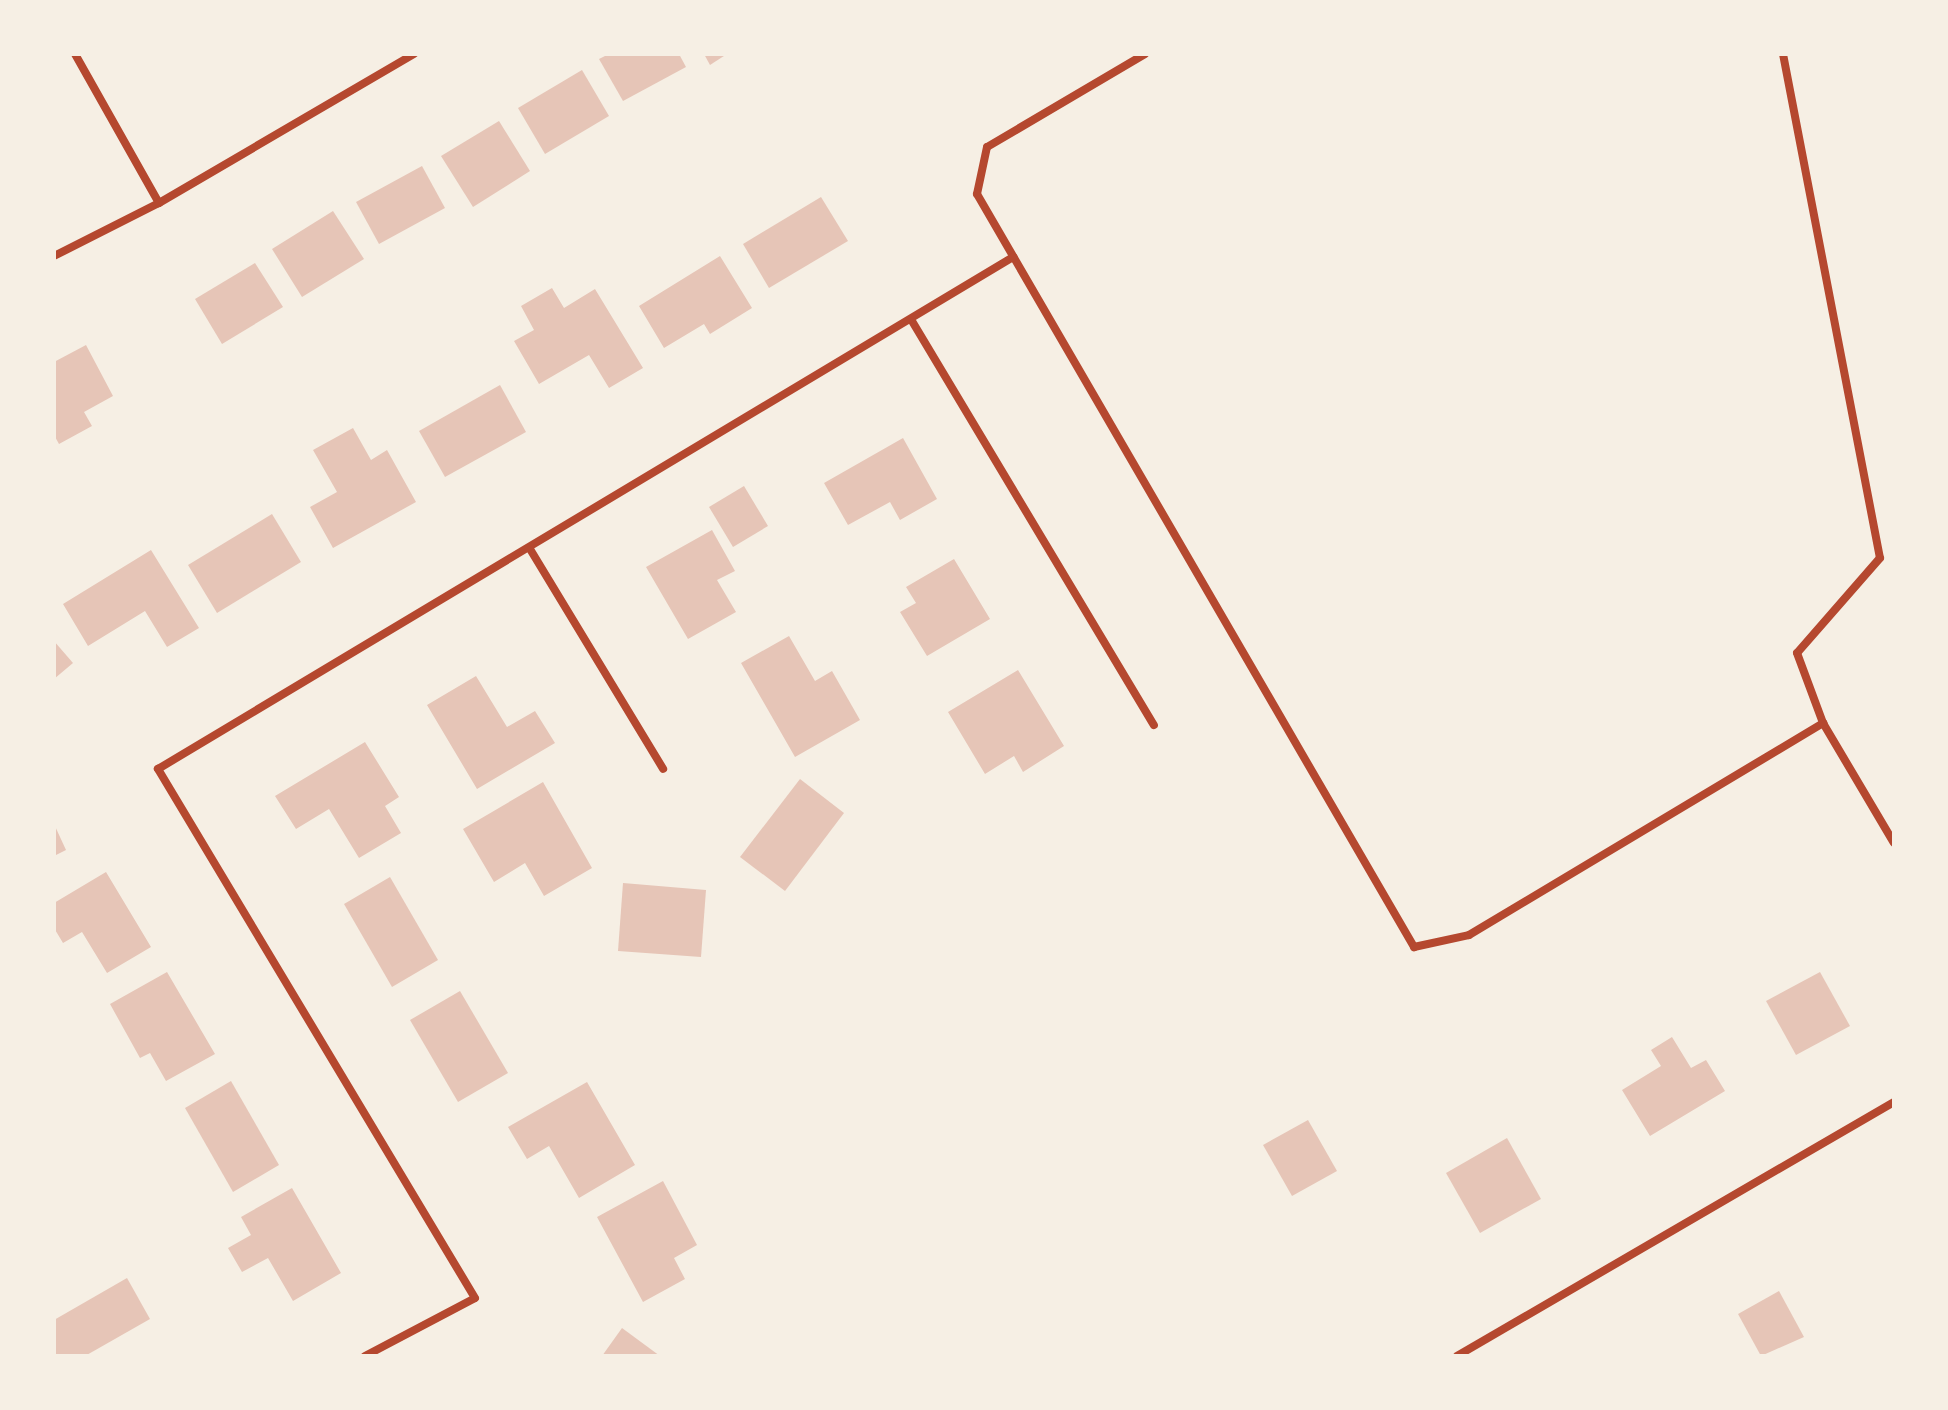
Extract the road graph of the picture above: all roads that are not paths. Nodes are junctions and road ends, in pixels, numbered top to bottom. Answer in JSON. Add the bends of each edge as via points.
{"nodes":[{"id":1,"x":75,"y":54,"type":"edge"},
{"id":2,"x":414,"y":54,"type":"edge"},
{"id":3,"x":1145,"y":54,"type":"edge"},
{"id":4,"x":1783,"y":54,"type":"edge"},
{"id":5,"x":159,"y":203,"type":"junction"},
{"id":6,"x":54,"y":256,"type":"edge"},
{"id":7,"x":1013,"y":257,"type":"junction"},
{"id":8,"x":912,"y":321,"type":"junction"},
{"id":9,"x":530,"y":549,"type":"junction"},
{"id":10,"x":1823,"y":723,"type":"junction"},
{"id":11,"x":1154,"y":725,"type":"dead end"},
{"id":12,"x":663,"y":769,"type":"dead end"},
{"id":13,"x":1894,"y":843,"type":"edge"},
{"id":14,"x":1894,"y":1102,"type":"edge"},
{"id":15,"x":365,"y":1356,"type":"edge"},
{"id":16,"x":1457,"y":1356,"type":"edge"}],
"edges":[{"from":1,"to":5,"type":"street"},
{"from":2,"to":5,"type":"street"},
{"from":3,"to":7,"type":"street","via":[[987,147],[977,194]]},
{"from":4,"to":10,"type":"street","via":[[1880,558],[1797,653]]},
{"from":5,"to":6,"type":"street"},
{"from":7,"to":8,"type":"street"},
{"from":7,"to":10,"type":"street","via":[[1414,947],[1469,935]]},
{"from":8,"to":9,"type":"street"},
{"from":8,"to":11,"type":"street"},
{"from":9,"to":12,"type":"street"},
{"from":9,"to":15,"type":"street","via":[[158,769],[475,1298]]},
{"from":10,"to":13,"type":"street"},
{"from":14,"to":16,"type":"street"}]}
